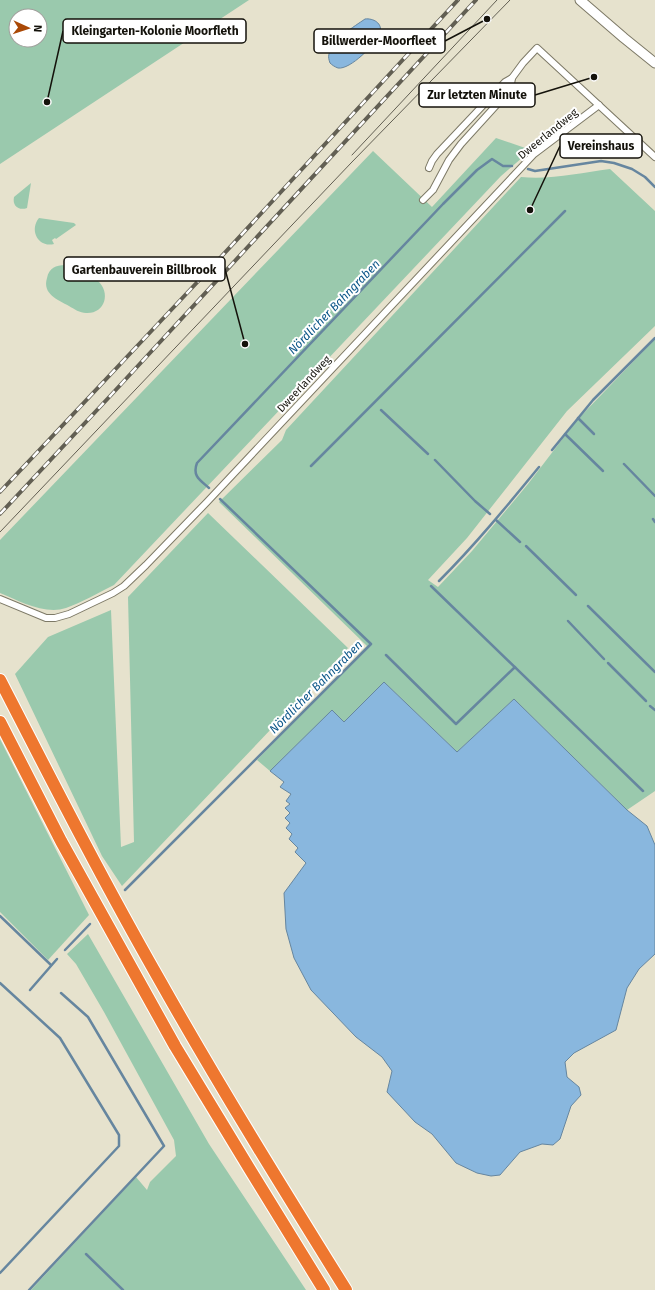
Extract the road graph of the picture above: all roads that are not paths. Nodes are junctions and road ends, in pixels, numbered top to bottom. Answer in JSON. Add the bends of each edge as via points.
{"nodes":[{"id":1,"x":580,"y":0,"type":"edge"},
{"id":2,"x":655,"y":63,"type":"edge"},
{"id":3,"x":512,"y":78,"type":"junction"},
{"id":4,"x":599,"y":105,"type":"junction"},
{"id":5,"x":655,"y":157,"type":"edge"},
{"id":6,"x":429,"y":168,"type":"dead end"},
{"id":7,"x":423,"y":200,"type":"dead end"},
{"id":8,"x":0,"y":599,"type":"edge"},
{"id":9,"x":0,"y":680,"type":"edge"},
{"id":10,"x":0,"y":722,"type":"edge"},
{"id":11,"x":324,"y":1290,"type":"edge"},
{"id":12,"x":346,"y":1290,"type":"edge"}],
"edges":[{"from":1,"to":2,"type":"main road"},
{"from":3,"to":4,"type":"street","via":[[537,48]]},
{"from":3,"to":6,"type":"street","via":[[505,82],[437,154]]},
{"from":3,"to":7,"type":"street","via":[[510,90],[461,144],[433,190]]},
{"from":4,"to":5,"type":"street"},
{"from":4,"to":8,"type":"street","name":"Dweerlandweg","via":[[529,159],[212,497],[124,586],[69,614],[55,618],[46,618]]},
{"from":9,"to":12,"type":"highway","via":[[78,833],[158,978],[267,1163]]},
{"from":10,"to":11,"type":"highway","via":[[62,841],[175,1046]]}]}
